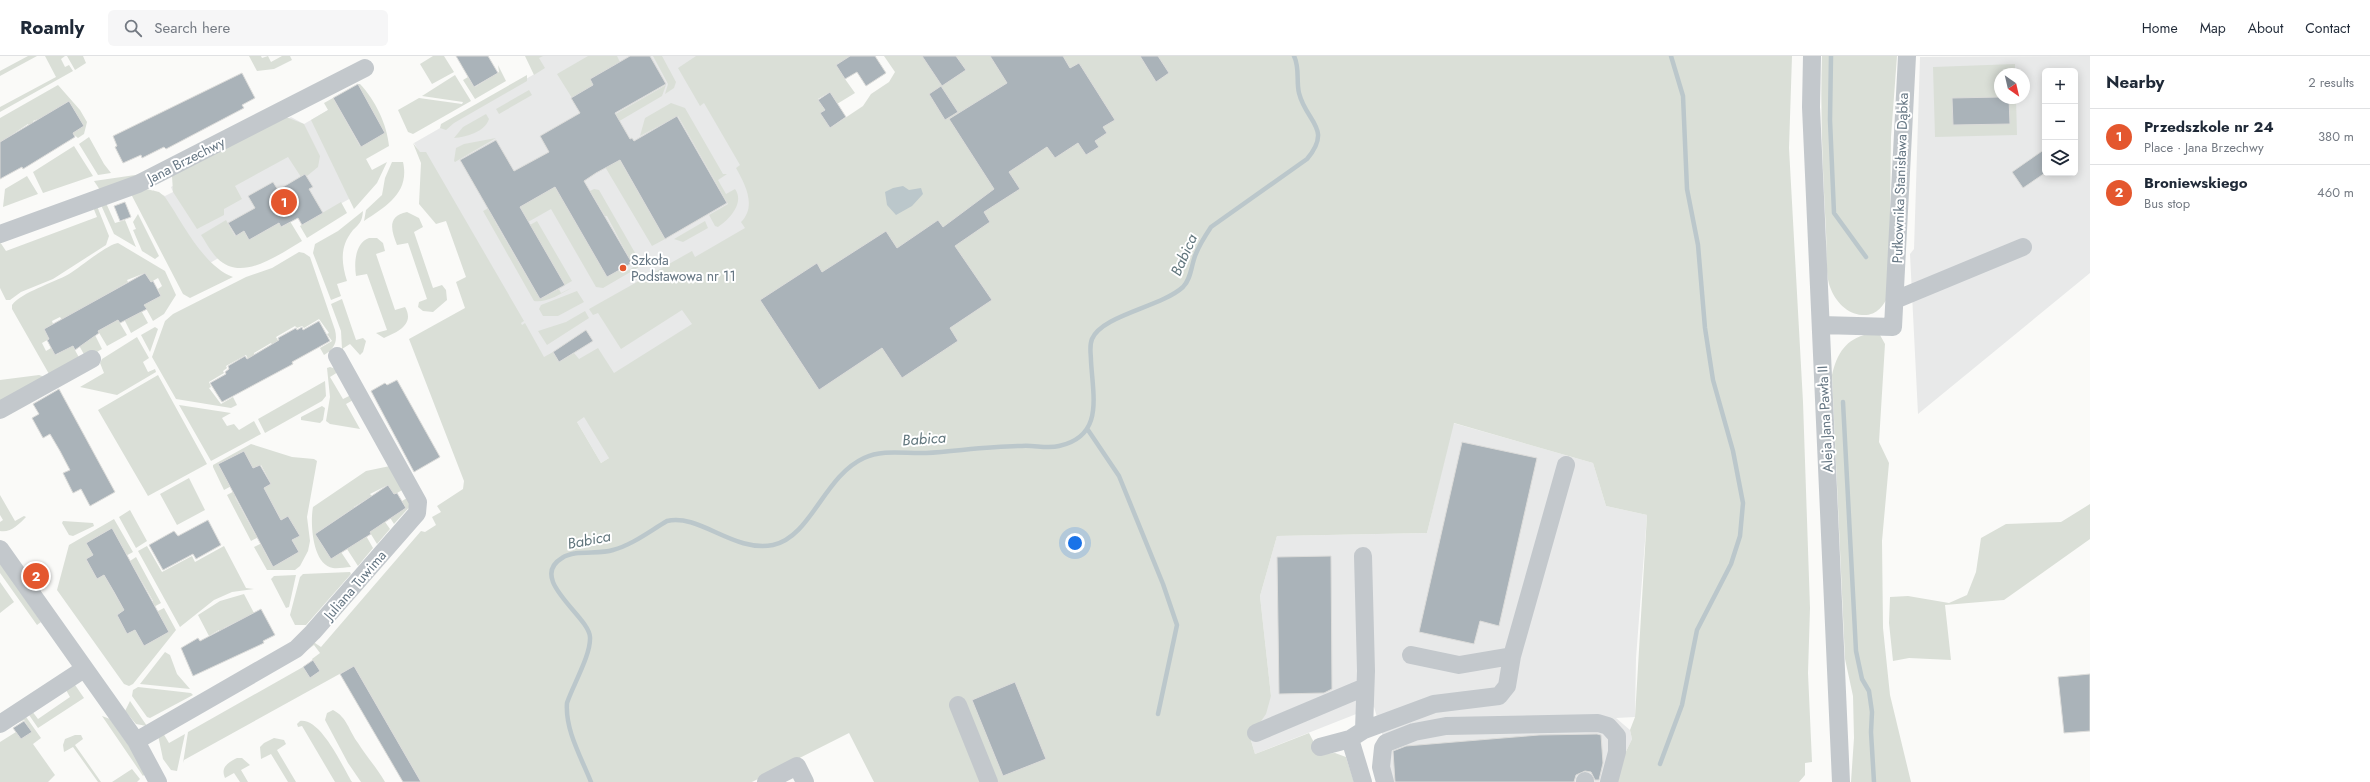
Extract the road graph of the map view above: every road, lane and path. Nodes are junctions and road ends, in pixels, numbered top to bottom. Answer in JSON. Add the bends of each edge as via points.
{"nodes":[{"id":1,"x":1812,"y":56,"type":"edge"},
{"id":2,"x":1907,"y":56,"type":"edge"},
{"id":3,"x":365,"y":68,"type":"dead end"},
{"id":4,"x":0,"y":234,"type":"edge"},
{"id":5,"x":2023,"y":247,"type":"dead end"},
{"id":6,"x":1895,"y":300,"type":"junction"},
{"id":7,"x":1821,"y":325,"type":"junction"},
{"id":8,"x":337,"y":356,"type":"dead end"},
{"id":9,"x":92,"y":359,"type":"dead end"},
{"id":10,"x":0,"y":410,"type":"edge"},
{"id":11,"x":1566,"y":465,"type":"dead end"},
{"id":12,"x":0,"y":549,"type":"edge"},
{"id":13,"x":1363,"y":556,"type":"dead end"},
{"id":14,"x":1411,"y":655,"type":"dead end"},
{"id":15,"x":1512,"y":656,"type":"junction"},
{"id":16,"x":84,"y":669,"type":"junction"},
{"id":17,"x":1365,"y":687,"type":"junction"},
{"id":18,"x":958,"y":705,"type":"dead end"},
{"id":19,"x":0,"y":724,"type":"edge"},
{"id":20,"x":1256,"y":733,"type":"dead end"},
{"id":21,"x":1357,"y":734,"type":"junction"},
{"id":22,"x":136,"y":741,"type":"junction"},
{"id":23,"x":1320,"y":747,"type":"dead end"},
{"id":24,"x":158,"y":782,"type":"edge"},
{"id":25,"x":766,"y":782,"type":"edge"},
{"id":26,"x":805,"y":782,"type":"edge"},
{"id":27,"x":990,"y":782,"type":"edge"},
{"id":28,"x":1363,"y":782,"type":"edge"},
{"id":29,"x":1385,"y":782,"type":"edge"},
{"id":30,"x":1609,"y":782,"type":"edge"},
{"id":31,"x":1841,"y":782,"type":"edge"}],
"edges":[{"from":1,"to":7,"type":"street","name":"Aleja Jana Pawła II","via":[[1811,107]]},
{"from":2,"to":6,"type":"street","name":"Pułkownika Stanisława Dąbka"},
{"from":3,"to":4,"type":"street","name":"Jana Brzechwy","via":[[138,184]]},
{"from":5,"to":6,"type":"street"},
{"from":6,"to":7,"type":"street","name":"Pułkownika Stanisława Dąbka","via":[[1893,327]]},
{"from":7,"to":31,"type":"street","name":"Aleja Jana Pawła II"},
{"from":8,"to":22,"type":"street","name":"Juliana Tuwima","via":[[418,502],[415,517],[296,649]]},
{"from":9,"to":10,"type":"street"},
{"from":11,"to":15,"type":"street"},
{"from":12,"to":16,"type":"street"},
{"from":13,"to":17,"type":"street"},
{"from":14,"to":15,"type":"street","via":[[1459,665]]},
{"from":15,"to":21,"type":"street","via":[[1507,686],[1499,696],[1434,704]]},
{"from":16,"to":19,"type":"street"},
{"from":16,"to":22,"type":"street"},
{"from":17,"to":20,"type":"street"},
{"from":17,"to":21,"type":"street"},
{"from":18,"to":27,"type":"street"},
{"from":21,"to":23,"type":"street"},
{"from":21,"to":28,"type":"street"},
{"from":22,"to":24,"type":"street"},
{"from":25,"to":26,"type":"street","via":[[797,766]]},
{"from":29,"to":30,"type":"street","via":[[1381,767],[1383,748],[1386,743],[1414,732],[1446,726],[1598,723],[1612,728],[1617,736],[1617,752]]}]}
